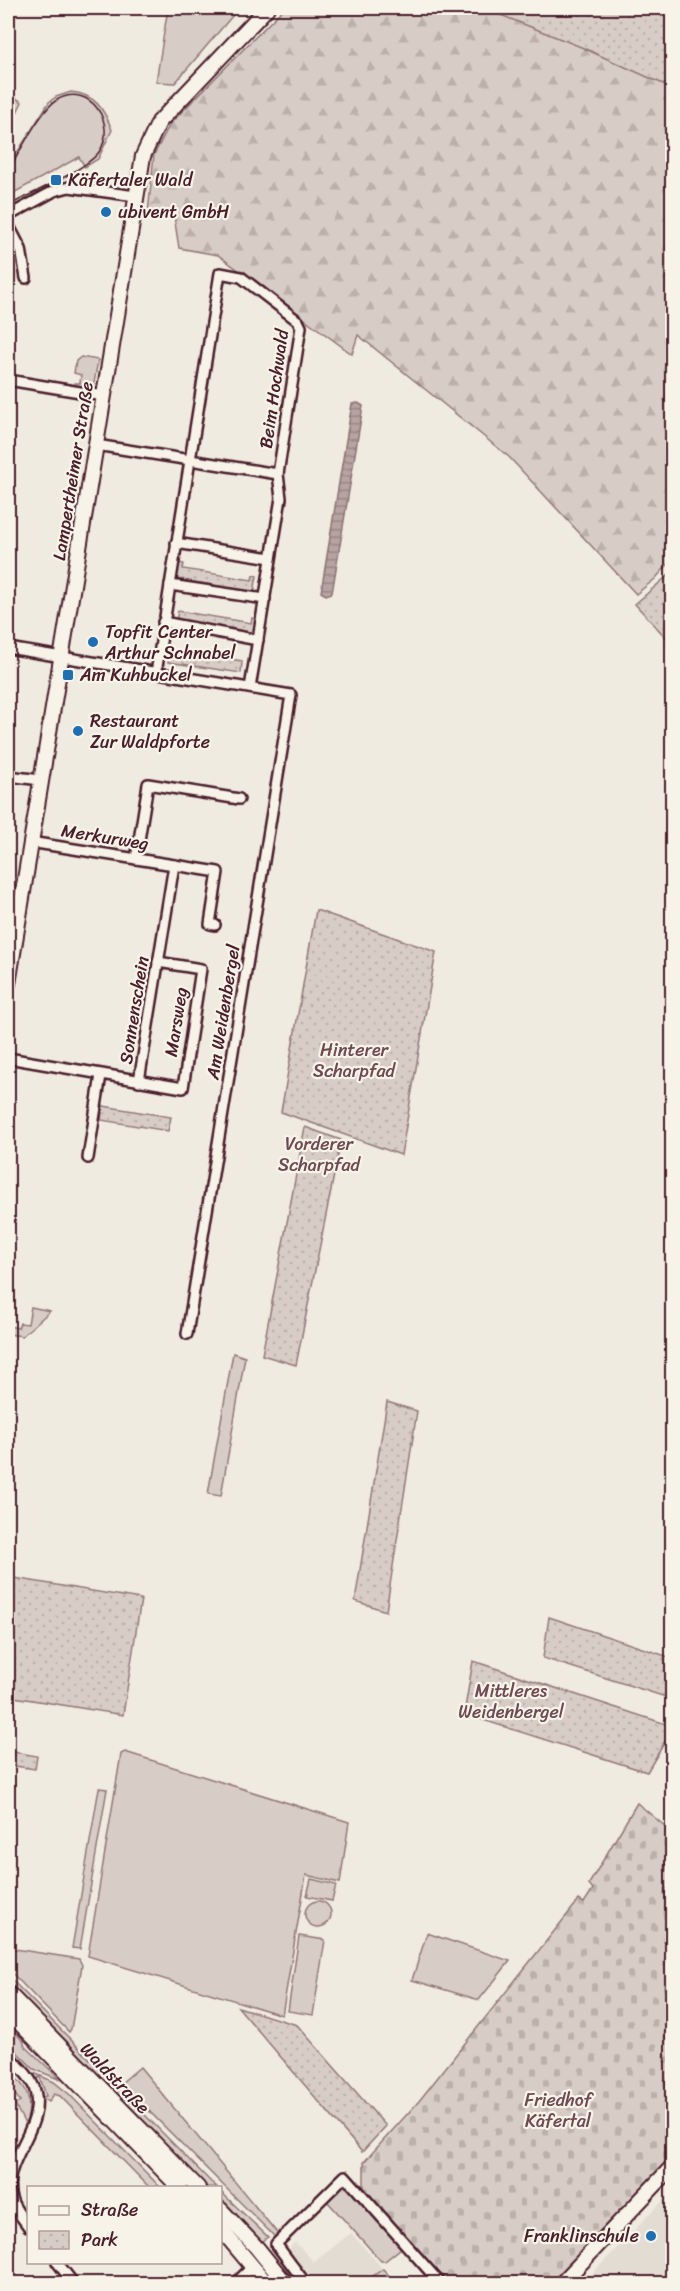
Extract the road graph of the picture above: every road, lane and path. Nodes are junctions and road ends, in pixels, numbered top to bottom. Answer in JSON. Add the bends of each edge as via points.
{"nodes":[{"id":1,"x":267,"y":8,"type":"edge"},
{"id":2,"x":136,"y":196,"type":"junction"},
{"id":3,"x":8,"y":216,"type":"edge"},
{"id":4,"x":8,"y":224,"type":"edge"},
{"id":5,"x":27,"y":278,"type":"dead end"},
{"id":6,"x":8,"y":380,"type":"edge"},
{"id":7,"x":104,"y":396,"type":"junction"},
{"id":8,"x":96,"y":445,"type":"junction"},
{"id":9,"x":188,"y":459,"type":"junction"},
{"id":10,"x":278,"y":474,"type":"junction"},
{"id":11,"x":176,"y":543,"type":"junction"},
{"id":12,"x":271,"y":558,"type":"junction"},
{"id":13,"x":170,"y":585,"type":"junction"},
{"id":14,"x":265,"y":600,"type":"junction"},
{"id":15,"x":163,"y":622,"type":"junction"},
{"id":16,"x":258,"y":640,"type":"junction"},
{"id":17,"x":8,"y":648,"type":"edge"},
{"id":18,"x":61,"y":657,"type":"junction"},
{"id":19,"x":156,"y":673,"type":"junction"},
{"id":20,"x":250,"y":688,"type":"junction"},
{"id":21,"x":8,"y":776,"type":"edge"},
{"id":22,"x":41,"y":780,"type":"junction"},
{"id":23,"x":239,"y":799,"type":"dead end"},
{"id":24,"x":30,"y":842,"type":"junction"},
{"id":25,"x":136,"y":859,"type":"junction"},
{"id":26,"x":174,"y":865,"type":"junction"},
{"id":27,"x":14,"y":902,"type":"edge"},
{"id":28,"x":215,"y":925,"type":"dead end"},
{"id":29,"x":158,"y":962,"type":"junction"},
{"id":30,"x":8,"y":984,"type":"edge"},
{"id":31,"x":8,"y":1058,"type":"edge"},
{"id":32,"x":101,"y":1075,"type":"junction"},
{"id":33,"x":139,"y":1081,"type":"junction"},
{"id":34,"x":183,"y":1088,"type":"joint"},
{"id":35,"x":88,"y":1158,"type":"dead end"},
{"id":36,"x":188,"y":1334,"type":"dead end"},
{"id":37,"x":8,"y":1993,"type":"edge"},
{"id":38,"x":8,"y":2011,"type":"edge"},
{"id":39,"x":8,"y":2055,"type":"edge"},
{"id":40,"x":672,"y":2167,"type":"edge"},
{"id":41,"x":179,"y":2186,"type":"edge"},
{"id":42,"x":197,"y":2186,"type":"edge"},
{"id":43,"x":222,"y":2212,"type":"edge"},
{"id":44,"x":27,"y":2225,"type":"edge"},
{"id":45,"x":222,"y":2230,"type":"edge"},
{"id":46,"x":59,"y":2264,"type":"edge"},
{"id":47,"x":271,"y":2264,"type":"junction"},
{"id":48,"x":253,"y":2266,"type":"junction"},
{"id":49,"x":74,"y":2283,"type":"edge"},
{"id":50,"x":235,"y":2283,"type":"edge"},
{"id":51,"x":267,"y":2283,"type":"edge"},
{"id":52,"x":286,"y":2283,"type":"edge"},
{"id":53,"x":306,"y":2283,"type":"edge"},
{"id":54,"x":441,"y":2283,"type":"edge"},
{"id":55,"x":561,"y":2283,"type":"edge"}],
"edges":[{"from":1,"to":2,"type":"street","name":"Lampertheimer Straße","via":[[159,122],[143,156]]},
{"from":2,"to":3,"type":"street","via":[[69,187]]},
{"from":2,"to":7,"type":"street","name":"Lampertheimer Straße"},
{"from":4,"to":5,"type":"street","via":[[21,249]]},
{"from":6,"to":7,"type":"street"},
{"from":7,"to":8,"type":"street","name":"Lampertheimer Straße"},
{"from":8,"to":9,"type":"street","name":"Beim Hochwald"},
{"from":8,"to":18,"type":"street","name":"Lampertheimer Straße"},
{"from":9,"to":10,"type":"street","name":"Beim Hochwald"},
{"from":9,"to":10,"type":"street","name":"Beim Hochwald","via":[[220,273],[241,277],[301,327]]},
{"from":9,"to":11,"type":"street"},
{"from":10,"to":12,"type":"street","via":[[281,498]]},
{"from":11,"to":12,"type":"street"},
{"from":11,"to":13,"type":"street"},
{"from":12,"to":14,"type":"street"},
{"from":13,"to":14,"type":"street"},
{"from":13,"to":15,"type":"street"},
{"from":14,"to":16,"type":"street"},
{"from":15,"to":16,"type":"street"},
{"from":15,"to":19,"type":"street"},
{"from":16,"to":20,"type":"street"},
{"from":17,"to":18,"type":"street"},
{"from":18,"to":19,"type":"street"},
{"from":18,"to":22,"type":"street","name":"Lampertheimer Straße"},
{"from":19,"to":20,"type":"street"},
{"from":20,"to":36,"type":"street","name":"Am Weidenbergel","via":[[291,695]]},
{"from":21,"to":22,"type":"street"},
{"from":22,"to":24,"type":"street","name":"Lampertheimer Straße"},
{"from":23,"to":25,"type":"street","via":[[148,784]]},
{"from":24,"to":25,"type":"street","name":"Merkurweg"},
{"from":24,"to":27,"type":"street","name":"Lampertheimer Straße"},
{"from":25,"to":26,"type":"street","name":"Merkurweg"},
{"from":26,"to":28,"type":"street","name":"Merkurweg","via":[[218,872],[210,924]]},
{"from":26,"to":29,"type":"street","name":"Sonnenschein"},
{"from":27,"to":30,"type":"street","name":"Lampertheimer Straße"},
{"from":29,"to":33,"type":"street","name":"Sonnenschein"},
{"from":29,"to":34,"type":"street","name":"Marsweg","via":[[201,969]]},
{"from":31,"to":32,"type":"street","name":"Sonnenschein"},
{"from":32,"to":33,"type":"street","name":"Sonnenschein"},
{"from":32,"to":35,"type":"street","name":"Sonnenschein"},
{"from":33,"to":34,"type":"street","name":"Sonnenschein"},
{"from":37,"to":42,"type":"street","name":"Waldstraße"},
{"from":38,"to":41,"type":"street","name":"Waldstraße"},
{"from":39,"to":44,"type":"street","via":[[28,2075],[36,2095],[35,2119],[9,2185],[15,2207]]},
{"from":40,"to":55,"type":"street"},
{"from":43,"to":47,"type":"street"},
{"from":45,"to":48,"type":"street"},
{"from":46,"to":49,"type":"street"},
{"from":47,"to":48,"type":"street"},
{"from":47,"to":52,"type":"street"},
{"from":48,"to":50,"type":"street"},
{"from":48,"to":51,"type":"street"},
{"from":53,"to":54,"type":"street","via":[[276,2244],[345,2176]]}]}
